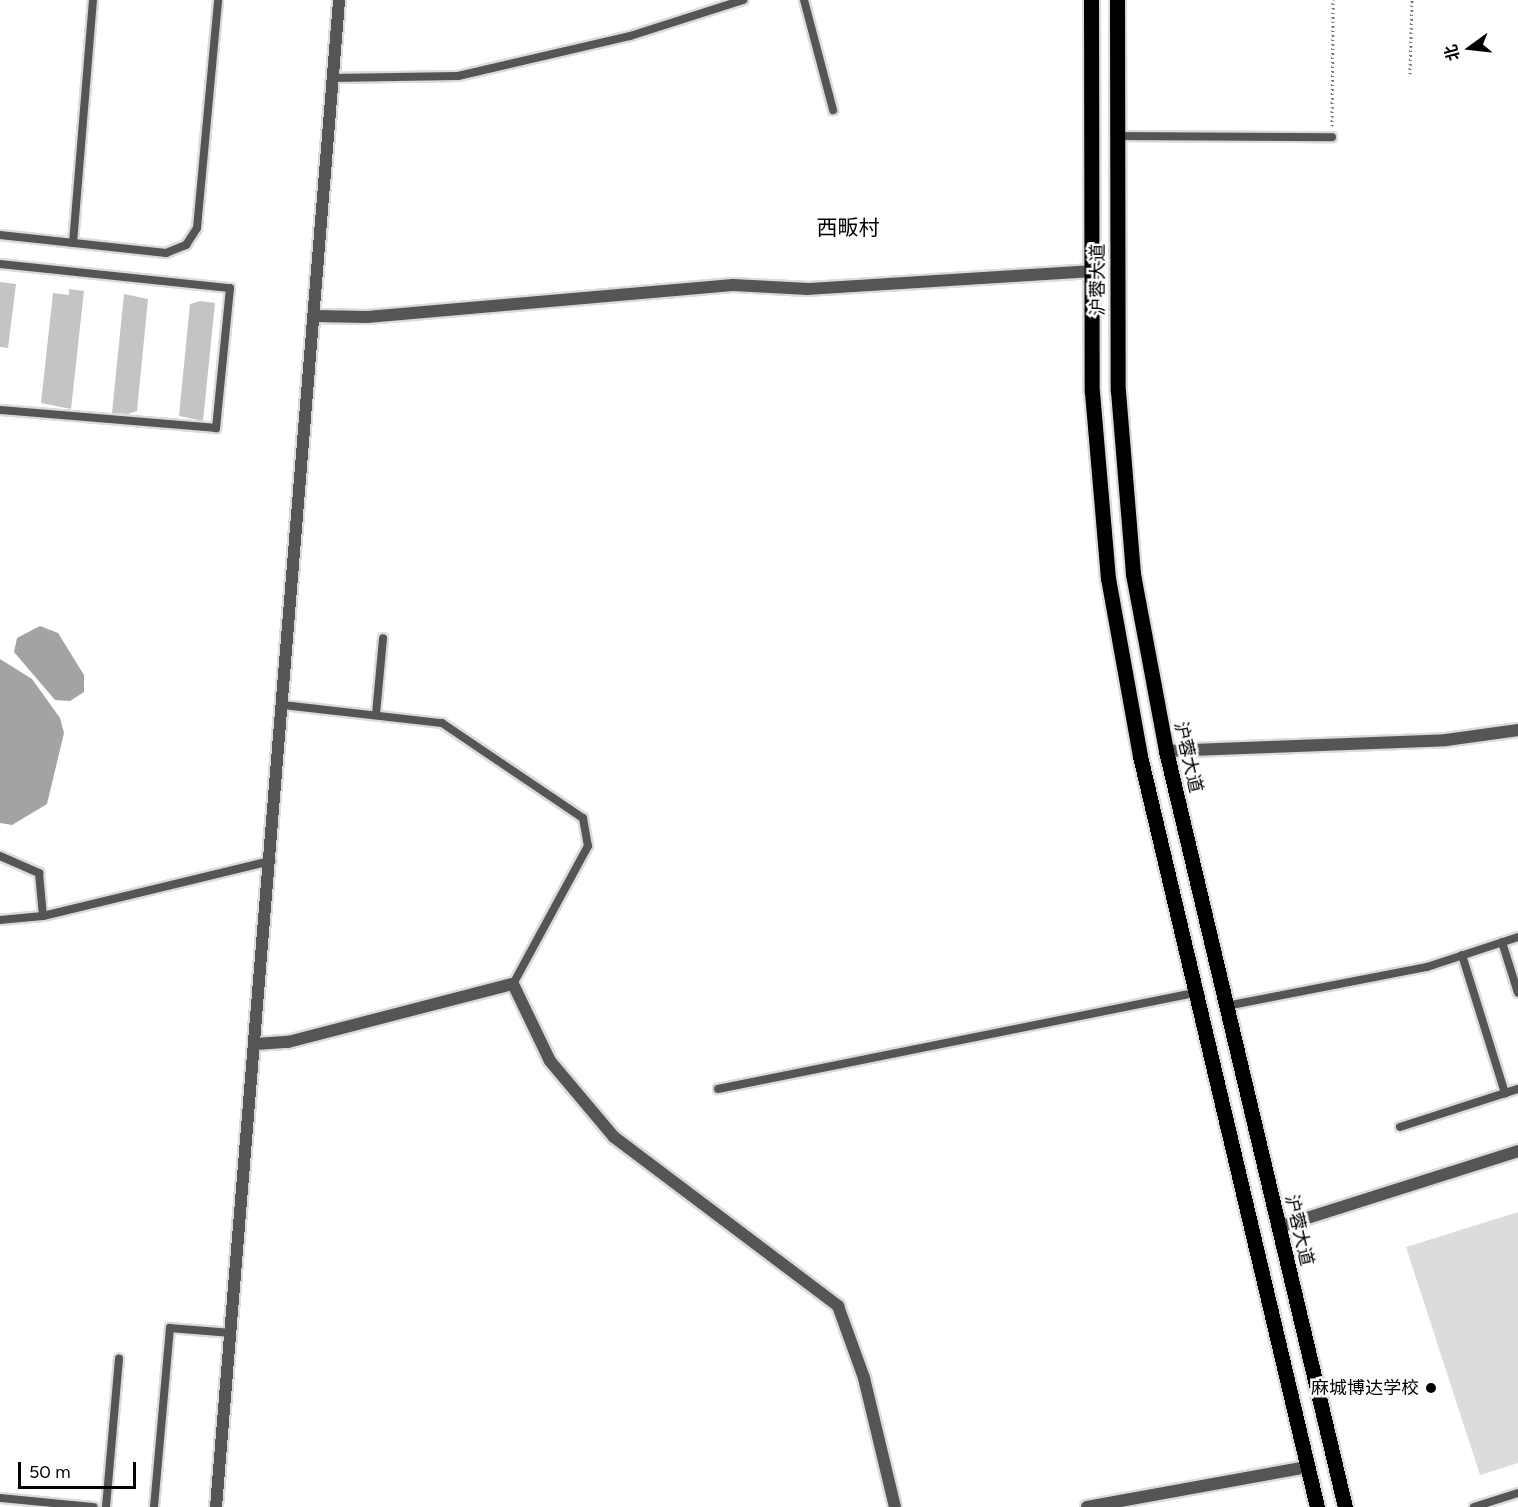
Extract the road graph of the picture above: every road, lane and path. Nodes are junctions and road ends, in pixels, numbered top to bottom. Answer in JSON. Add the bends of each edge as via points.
{"nodes":[{"id":1,"x":93,"y":0,"type":"edge"},
{"id":2,"x":218,"y":0,"type":"edge"},
{"id":3,"x":339,"y":0,"type":"edge"},
{"id":4,"x":743,"y":0,"type":"edge"},
{"id":5,"x":804,"y":0,"type":"edge"},
{"id":6,"x":1091,"y":0,"type":"edge"},
{"id":7,"x":1117,"y":0,"type":"edge"},
{"id":8,"x":1333,"y":0,"type":"edge"},
{"id":9,"x":1412,"y":0,"type":"edge"},
{"id":10,"x":1410,"y":74,"type":"dead end"},
{"id":11,"x":333,"y":78,"type":"junction"},
{"id":12,"x":833,"y":110,"type":"dead end"},
{"id":13,"x":1117,"y":136,"type":"junction"},
{"id":14,"x":1332,"y":137,"type":"joint"},
{"id":15,"x":0,"y":235,"type":"edge"},
{"id":16,"x":73,"y":243,"type":"junction"},
{"id":17,"x":0,"y":264,"type":"edge"},
{"id":18,"x":1091,"y":271,"type":"junction"},
{"id":19,"x":314,"y":316,"type":"junction"},
{"id":20,"x":0,"y":410,"type":"edge"},
{"id":21,"x":382,"y":638,"type":"dead end"},
{"id":22,"x":283,"y":705,"type":"junction"},
{"id":23,"x":376,"y":714,"type":"junction"},
{"id":24,"x":1518,"y":730,"type":"edge"},
{"id":25,"x":1166,"y":751,"type":"junction"},
{"id":26,"x":0,"y":856,"type":"edge"},
{"id":27,"x":271,"y":861,"type":"junction"},
{"id":28,"x":43,"y":916,"type":"junction"},
{"id":29,"x":0,"y":920,"type":"edge"},
{"id":30,"x":1518,"y":937,"type":"edge"},
{"id":31,"x":1502,"y":942,"type":"junction"},
{"id":32,"x":1462,"y":955,"type":"junction"},
{"id":33,"x":513,"y":984,"type":"junction"},
{"id":34,"x":1196,"y":993,"type":"junction"},
{"id":35,"x":1518,"y":993,"type":"edge"},
{"id":36,"x":1226,"y":1006,"type":"junction"},
{"id":37,"x":256,"y":1044,"type":"junction"},
{"id":38,"x":718,"y":1089,"type":"dead end"},
{"id":39,"x":1518,"y":1089,"type":"edge"},
{"id":40,"x":1505,"y":1093,"type":"junction"},
{"id":41,"x":1400,"y":1127,"type":"dead end"},
{"id":42,"x":1518,"y":1151,"type":"edge"},
{"id":43,"x":1279,"y":1227,"type":"junction"},
{"id":44,"x":231,"y":1333,"type":"junction"},
{"id":45,"x":119,"y":1359,"type":"dead end"},
{"id":46,"x":1308,"y":1467,"type":"junction"},
{"id":47,"x":1518,"y":1493,"type":"edge"},
{"id":48,"x":0,"y":1498,"type":"edge"},
{"id":49,"x":61,"y":1505,"type":"edge"},
{"id":50,"x":94,"y":1507,"type":"edge"},
{"id":51,"x":106,"y":1507,"type":"edge"},
{"id":52,"x":154,"y":1507,"type":"edge"},
{"id":53,"x":216,"y":1507,"type":"edge"},
{"id":54,"x":895,"y":1507,"type":"edge"},
{"id":55,"x":1088,"y":1507,"type":"edge"},
{"id":56,"x":1317,"y":1507,"type":"edge"},
{"id":57,"x":1345,"y":1507,"type":"edge"},
{"id":58,"x":1474,"y":1507,"type":"edge"}],
"edges":[{"from":1,"to":16,"type":"lane"},
{"from":2,"to":16,"type":"lane","via":[[195,235],[180,249],[166,253]]},
{"from":3,"to":11,"type":"street"},
{"from":4,"to":11,"type":"lane","via":[[630,36],[458,76]]},
{"from":5,"to":12,"type":"lane"},
{"from":6,"to":18,"type":"main road","name":"沪蓉大道"},
{"from":7,"to":13,"type":"main road","name":"沪蓉大道"},
{"from":8,"to":14,"type":"path"},
{"from":9,"to":10,"type":"path"},
{"from":11,"to":19,"type":"street"},
{"from":13,"to":14,"type":"lane"},
{"from":13,"to":25,"type":"main road","name":"沪蓉大道","via":[[1121,452],[1133,574]]},
{"from":15,"to":16,"type":"lane"},
{"from":17,"to":20,"type":"lane","via":[[230,288],[216,428]]},
{"from":18,"to":19,"type":"street","via":[[808,290],[733,285],[367,317]]},
{"from":18,"to":34,"type":"main road","name":"沪蓉大道","via":[[1094,423],[1108,578],[1128,697]]},
{"from":19,"to":22,"type":"street"},
{"from":21,"to":23,"type":"lane"},
{"from":22,"to":23,"type":"lane"},
{"from":22,"to":27,"type":"street"},
{"from":23,"to":33,"type":"lane","via":[[442,723],[583,818],[588,846]]},
{"from":24,"to":25,"type":"street","via":[[1446,740]]},
{"from":25,"to":36,"type":"main road","name":"沪蓉大道"},
{"from":26,"to":28,"type":"lane","via":[[39,873]]},
{"from":27,"to":28,"type":"lane"},
{"from":27,"to":37,"type":"street"},
{"from":28,"to":29,"type":"lane"},
{"from":30,"to":31,"type":"lane"},
{"from":31,"to":32,"type":"lane"},
{"from":31,"to":35,"type":"lane"},
{"from":32,"to":36,"type":"lane","via":[[1361,981]]},
{"from":32,"to":40,"type":"lane"},
{"from":33,"to":37,"type":"street","via":[[288,1042]]},
{"from":33,"to":54,"type":"street","via":[[550,1061],[614,1137],[838,1306],[864,1378]]},
{"from":34,"to":38,"type":"lane"},
{"from":34,"to":46,"type":"main road","name":"沪蓉大道"},
{"from":36,"to":43,"type":"main road","name":"沪蓉大道"},
{"from":37,"to":44,"type":"street"},
{"from":39,"to":40,"type":"lane"},
{"from":40,"to":41,"type":"lane"},
{"from":42,"to":43,"type":"street"},
{"from":43,"to":57,"type":"main road","name":"沪蓉大道"},
{"from":44,"to":52,"type":"lane","via":[[170,1328]]},
{"from":44,"to":53,"type":"street"},
{"from":45,"to":51,"type":"lane"},
{"from":46,"to":55,"type":"street"},
{"from":46,"to":56,"type":"main road","name":"沪蓉大道"},
{"from":47,"to":58,"type":"lane"},
{"from":48,"to":49,"type":"lane"},
{"from":49,"to":50,"type":"lane"}]}
